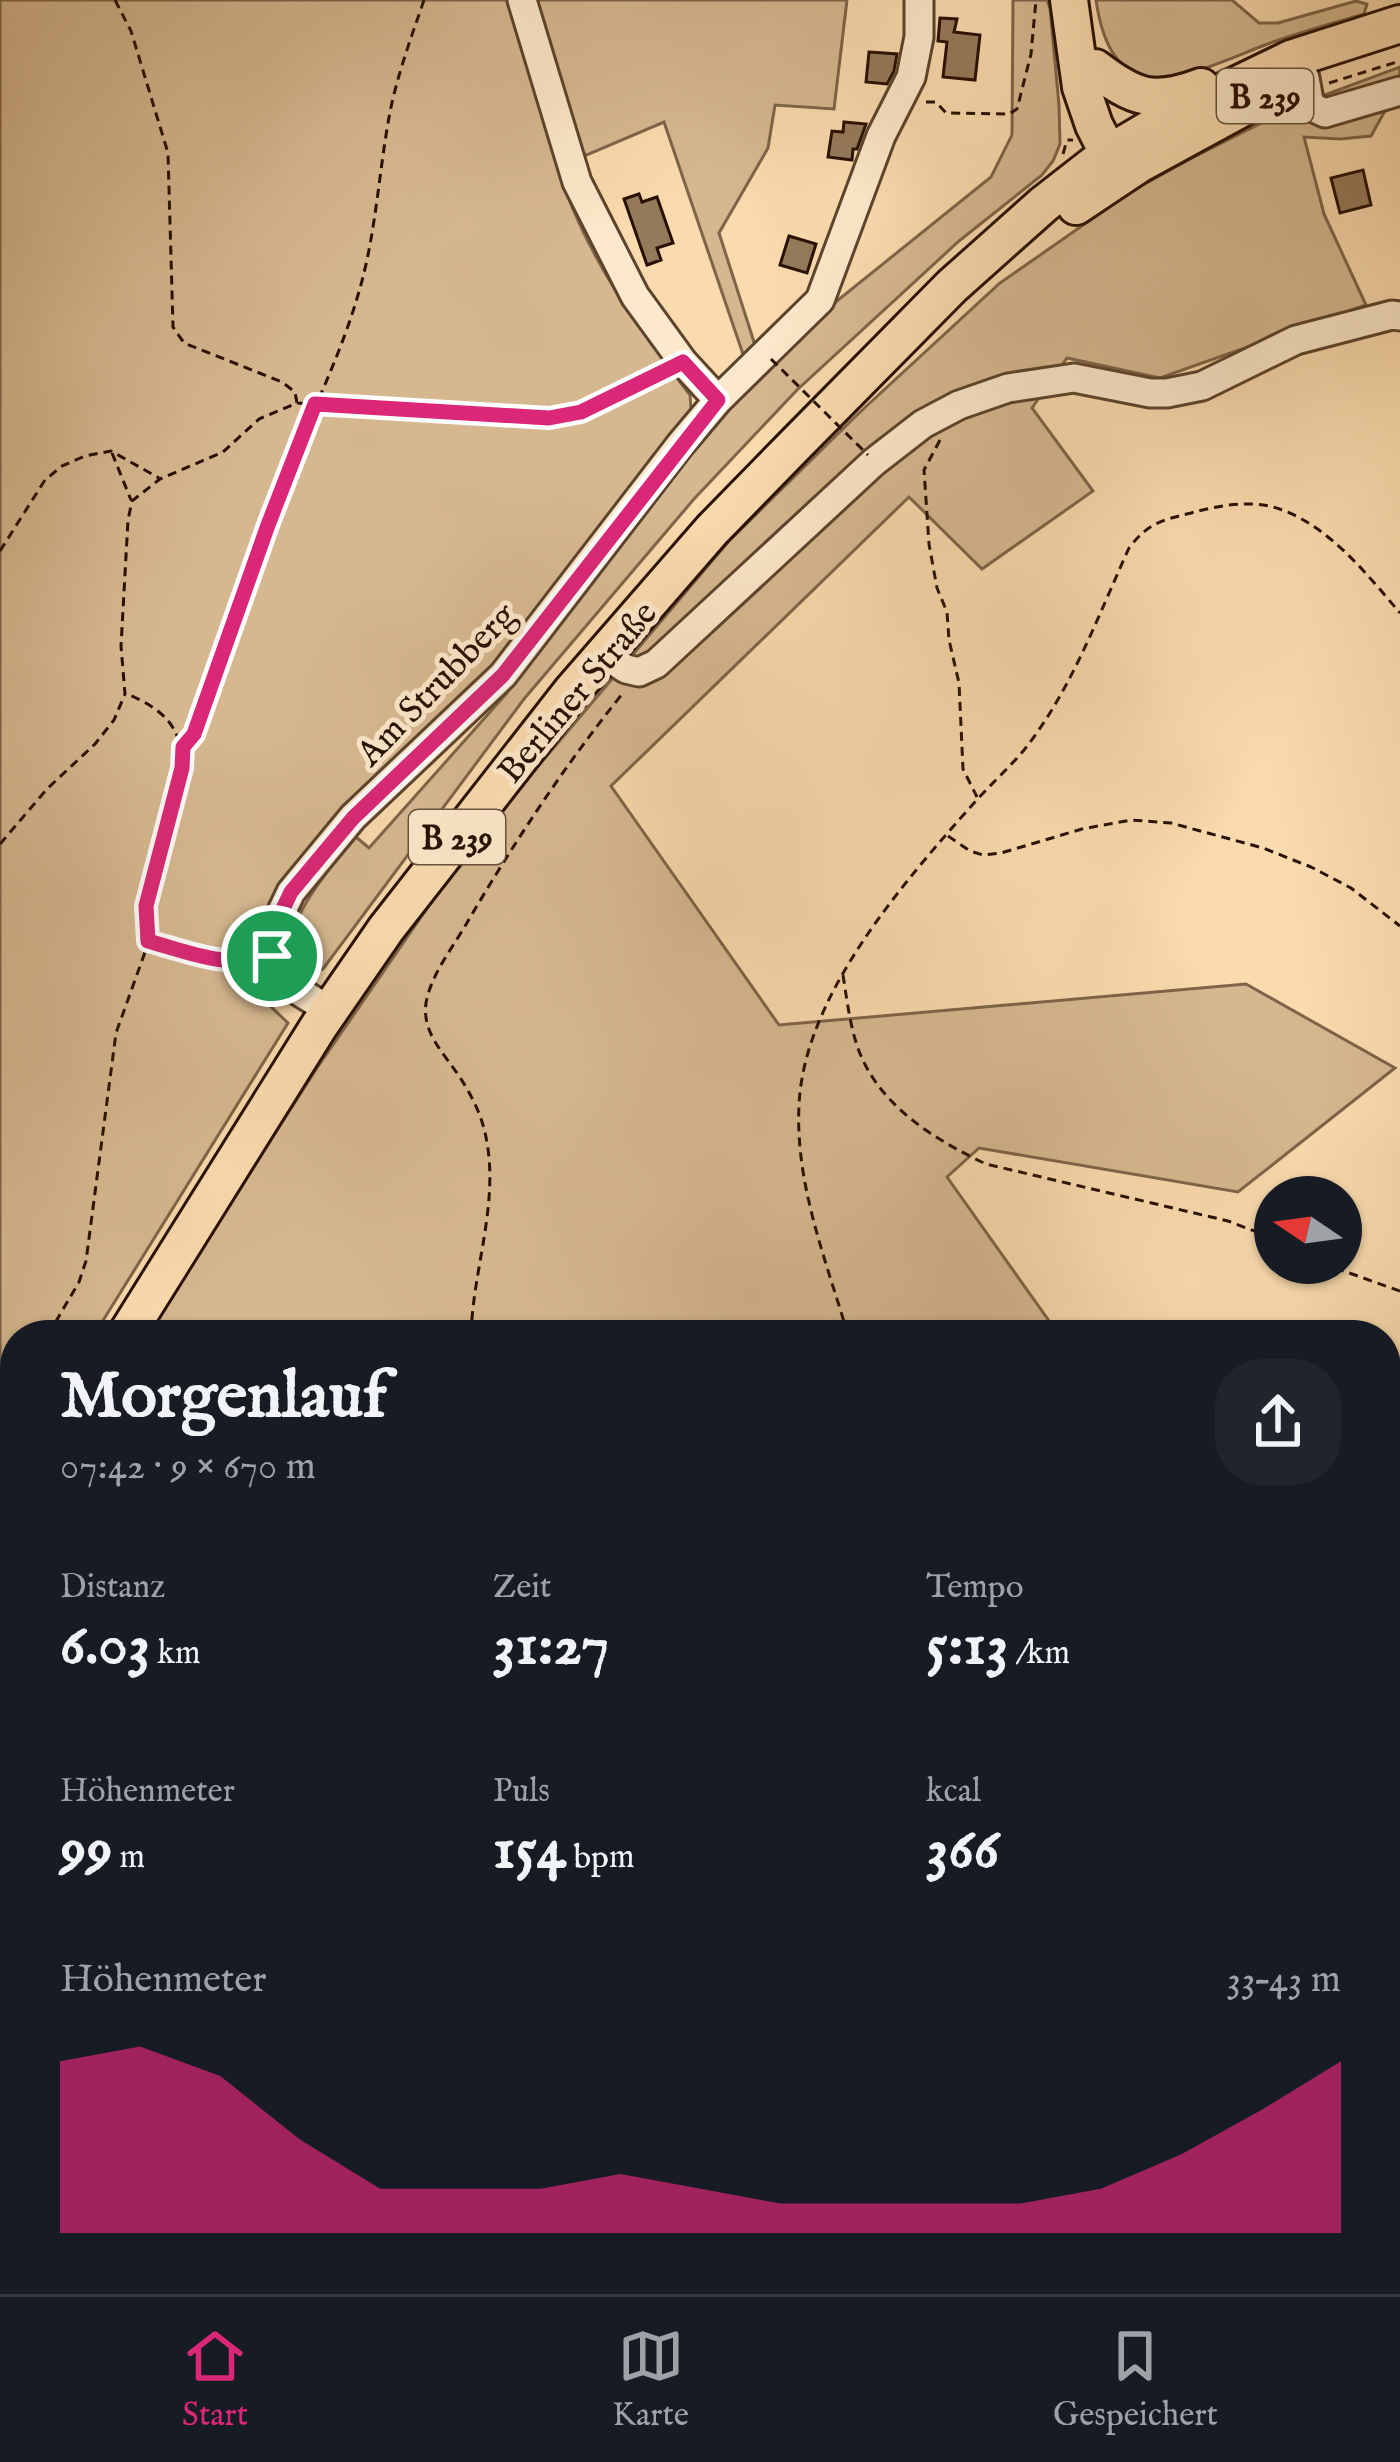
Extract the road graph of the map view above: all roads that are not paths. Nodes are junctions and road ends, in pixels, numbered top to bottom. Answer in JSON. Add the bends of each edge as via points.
{"nodes":[{"id":1,"x":522,"y":0,"type":"edge"},
{"id":2,"x":920,"y":0,"type":"edge"},
{"id":3,"x":1058,"y":3,"type":"edge"},
{"id":4,"x":1400,"y":23,"type":"edge"},
{"id":5,"x":1400,"y":50,"type":"edge"},
{"id":6,"x":1298,"y":69,"type":"junction"},
{"id":7,"x":1088,"y":78,"type":"junction"},
{"id":8,"x":1400,"y":91,"type":"edge"},
{"id":9,"x":1124,"y":159,"type":"junction"},
{"id":10,"x":1044,"y":204,"type":"junction"},
{"id":11,"x":1400,"y":316,"type":"edge"},
{"id":12,"x":1352,"y":324,"type":"junction"},
{"id":13,"x":1400,"y":335,"type":"edge"},
{"id":14,"x":902,"y":339,"type":"junction"},
{"id":15,"x":718,"y":400,"type":"junction"},
{"id":16,"x":603,"y":655,"type":"junction"},
{"id":17,"x":329,"y":1010,"type":"junction"},
{"id":18,"x":135,"y":1320,"type":"edge"}],
"edges":[{"from":1,"to":15,"type":"street","via":[[577,182],[635,296]]},
{"from":2,"to":15,"type":"street","name":"Am Strubberg","via":[[910,77],[820,300]]},
{"from":3,"to":7,"type":"main road"},
{"from":4,"to":6,"type":"main road","number":"B 239"},
{"from":5,"to":6,"type":"main road","number":"B 239"},
{"from":6,"to":7,"type":"main road","number":"B 239","via":[[1178,96]]},
{"from":6,"to":8,"type":"street","via":[[1310,106],[1325,113]]},
{"from":6,"to":9,"type":"main road","number":"B 239","via":[[1242,107]]},
{"from":7,"to":9,"type":"main road"},
{"from":7,"to":10,"type":"main road","number":"B 239","via":[[1077,140]]},
{"from":9,"to":10,"type":"main road","number":"B 239"},
{"from":9,"to":14,"type":"main road","number":"B 239"},
{"from":10,"to":14,"type":"main road","number":"B 239"},
{"from":11,"to":12,"type":"street"},
{"from":12,"to":13,"type":"street"},
{"from":12,"to":16,"type":"street","via":[[1296,340],[1202,386],[1150,393],[1074,378],[959,405],[874,462],[656,664],[639,673]]},
{"from":14,"to":16,"type":"main road","name":"Berliner Straße","number":"B 239","via":[[712,530]]},
{"from":15,"to":17,"type":"street","name":"Am Strubberg","via":[[503,675],[353,818],[291,892],[270,936],[276,970]]},
{"from":16,"to":17,"type":"main road","name":"Berliner Straße","number":"B 239"},
{"from":17,"to":18,"type":"main road","name":"Berliner Straße","number":"B 239"}]}
